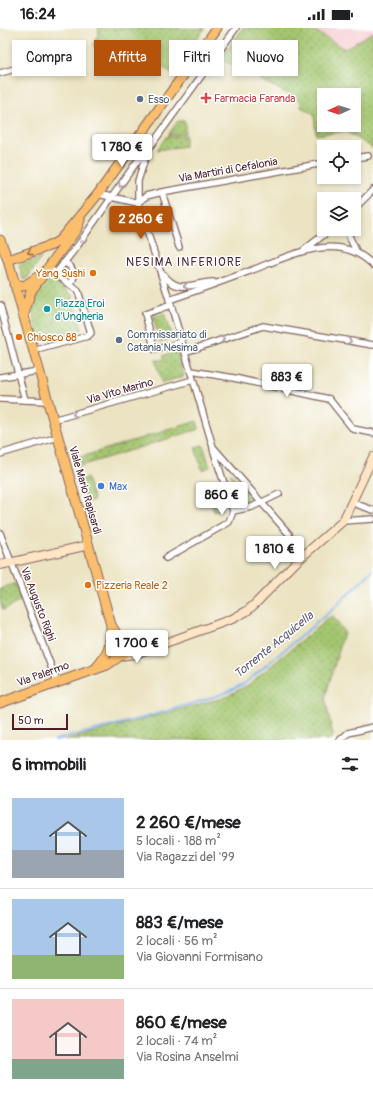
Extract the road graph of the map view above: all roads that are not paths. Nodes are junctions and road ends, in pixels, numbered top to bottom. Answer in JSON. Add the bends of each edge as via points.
{"nodes":[{"id":1,"x":217,"y":28,"type":"edge"},
{"id":2,"x":236,"y":28,"type":"edge"},
{"id":3,"x":12,"y":70,"type":"edge"},
{"id":4,"x":0,"y":73,"type":"edge"},
{"id":5,"x":147,"y":151,"type":"junction"},
{"id":6,"x":368,"y":156,"type":"dead end"},
{"id":7,"x":361,"y":157,"type":"edge"},
{"id":8,"x":317,"y":164,"type":"edge"},
{"id":9,"x":373,"y":190,"type":"edge"},
{"id":10,"x":162,"y":192,"type":"junction"},
{"id":11,"x":98,"y":194,"type":"junction"},
{"id":12,"x":113,"y":197,"type":"junction"},
{"id":13,"x":138,"y":203,"type":"junction"},
{"id":14,"x":361,"y":203,"type":"edge"},
{"id":15,"x":83,"y":214,"type":"junction"},
{"id":16,"x":322,"y":236,"type":"edge"},
{"id":17,"x":350,"y":236,"type":"edge"},
{"id":18,"x":0,"y":240,"type":"edge"},
{"id":19,"x":179,"y":247,"type":"dead end"},
{"id":20,"x":300,"y":252,"type":"junction"},
{"id":21,"x":357,"y":252,"type":"junction"},
{"id":22,"x":4,"y":261,"type":"edge"},
{"id":23,"x":63,"y":263,"type":"junction"},
{"id":24,"x":373,"y":265,"type":"edge"},
{"id":25,"x":160,"y":269,"type":"junction"},
{"id":26,"x":49,"y":272,"type":"junction"},
{"id":27,"x":219,"y":282,"type":"junction"},
{"id":28,"x":14,"y":284,"type":"junction"},
{"id":29,"x":69,"y":284,"type":"junction"},
{"id":30,"x":170,"y":303,"type":"junction"},
{"id":31,"x":0,"y":306,"type":"edge"},
{"id":32,"x":24,"y":318,"type":"junction"},
{"id":33,"x":182,"y":342,"type":"junction"},
{"id":34,"x":373,"y":345,"type":"edge"},
{"id":35,"x":33,"y":351,"type":"junction"},
{"id":36,"x":185,"y":352,"type":"junction"},
{"id":37,"x":39,"y":371,"type":"junction"},
{"id":38,"x":190,"y":371,"type":"junction"},
{"id":39,"x":18,"y":374,"type":"junction"},
{"id":40,"x":0,"y":377,"type":"edge"},
{"id":41,"x":193,"y":380,"type":"junction"},
{"id":42,"x":0,"y":399,"type":"edge"},
{"id":43,"x":24,"y":400,"type":"junction"},
{"id":44,"x":48,"y":401,"type":"junction"},
{"id":45,"x":53,"y":420,"type":"junction"},
{"id":46,"x":373,"y":433,"type":"edge"},
{"id":47,"x":58,"y":437,"type":"junction"},
{"id":48,"x":213,"y":447,"type":"junction"},
{"id":49,"x":0,"y":454,"type":"edge"},
{"id":50,"x":373,"y":457,"type":"edge"},
{"id":51,"x":279,"y":494,"type":"dead end"},
{"id":52,"x":262,"y":503,"type":"junction"},
{"id":53,"x":353,"y":503,"type":"junction"},
{"id":54,"x":373,"y":510,"type":"edge"},
{"id":55,"x":233,"y":511,"type":"junction"},
{"id":56,"x":373,"y":519,"type":"edge"},
{"id":57,"x":343,"y":521,"type":"junction"},
{"id":58,"x":0,"y":533,"type":"edge"},
{"id":59,"x":289,"y":534,"type":"dead end"},
{"id":60,"x":89,"y":546,"type":"junction"},
{"id":61,"x":166,"y":558,"type":"dead end"},
{"id":62,"x":12,"y":562,"type":"junction"},
{"id":63,"x":0,"y":565,"type":"edge"},
{"id":64,"x":112,"y":625,"type":"junction"},
{"id":65,"x":123,"y":643,"type":"junction"},
{"id":66,"x":110,"y":647,"type":"junction"},
{"id":67,"x":149,"y":649,"type":"junction"},
{"id":68,"x":119,"y":657,"type":"junction"},
{"id":69,"x":95,"y":669,"type":"junction"},
{"id":70,"x":57,"y":682,"type":"junction"},
{"id":71,"x":0,"y":703,"type":"edge"},
{"id":72,"x":373,"y":727,"type":"edge"},
{"id":73,"x":340,"y":740,"type":"edge"}],
"edges":[{"from":1,"to":11,"type":"main road"},
{"from":2,"to":5,"type":"street"},
{"from":3,"to":4,"type":"street"},
{"from":5,"to":12,"type":"street","one_way":true},
{"from":5,"to":13,"type":"street","via":[[138,181]]},
{"from":6,"to":7,"type":"street"},
{"from":8,"to":10,"type":"street","name":"Via Martiri di Cefalonia"},
{"from":9,"to":14,"type":"street"},
{"from":10,"to":13,"type":"street","name":"Via Martiri di Cefalonia","via":[[146,196]]},
{"from":10,"to":19,"type":"street"},
{"from":11,"to":12,"type":"street"},
{"from":11,"to":15,"type":"main road"},
{"from":12,"to":13,"type":"street"},
{"from":12,"to":23,"type":"street","one_way":true},
{"from":13,"to":25,"type":"street"},
{"from":15,"to":22,"type":"main road","one_way":true,"via":[[60,240],[52,245]]},
{"from":15,"to":26,"type":"main road","via":[[76,230]]},
{"from":16,"to":20,"type":"street"},
{"from":17,"to":21,"type":"street"},
{"from":18,"to":22,"type":"main road","name":"Viale Mario Rapisardi"},
{"from":20,"to":21,"type":"street","via":[[332,247]]},
{"from":20,"to":27,"type":"street"},
{"from":21,"to":24,"type":"street"},
{"from":22,"to":28,"type":"main road","name":"Viale Mario Rapisardi"},
{"from":23,"to":26,"type":"street"},
{"from":23,"to":29,"type":"street","via":[[72,268],[74,278]]},
{"from":27,"to":25,"type":"street","one_way":true,"via":[[183,287],[172,283]]},
{"from":25,"to":30,"type":"street"},
{"from":26,"to":28,"type":"main road","via":[[34,278],[25,286]]},
{"from":26,"to":29,"type":"street"},
{"from":26,"to":32,"type":"main road","via":[[28,297]]},
{"from":27,"to":30,"type":"street"},
{"from":28,"to":32,"type":"main road","name":"Viale Mario Rapisardi"},
{"from":29,"to":35,"type":"street","via":[[78,291],[91,333]]},
{"from":30,"to":33,"type":"street"},
{"from":30,"to":33,"type":"street","via":[[145,314],[155,350]]},
{"from":31,"to":39,"type":"street"},
{"from":32,"to":35,"type":"main road","name":"Viale Mario Rapisardi"},
{"from":33,"to":36,"type":"street"},
{"from":36,"to":34,"type":"street","one_way":true,"via":[[263,326]]},
{"from":35,"to":37,"type":"main road","name":"Viale Mario Rapisardi"},
{"from":36,"to":38,"type":"street"},
{"from":37,"to":39,"type":"street"},
{"from":37,"to":44,"type":"main road","name":"Viale Mario Rapisardi"},
{"from":38,"to":41,"type":"street"},
{"from":38,"to":46,"type":"street","via":[[330,399],[353,429]]},
{"from":39,"to":40,"type":"street"},
{"from":39,"to":43,"type":"street"},
{"from":41,"to":45,"type":"street","name":"Via Vito Marino","one_way":true},
{"from":41,"to":48,"type":"street"},
{"from":42,"to":43,"type":"street"},
{"from":43,"to":44,"type":"street"},
{"from":44,"to":45,"type":"main road","name":"Viale Mario Rapisardi"},
{"from":45,"to":47,"type":"main road","name":"Viale Mario Rapisardi"},
{"from":47,"to":49,"type":"street"},
{"from":47,"to":60,"type":"main road","name":"Viale Mario Rapisardi"},
{"from":48,"to":52,"type":"street"},
{"from":48,"to":55,"type":"street"},
{"from":50,"to":53,"type":"main road"},
{"from":51,"to":52,"type":"street"},
{"from":52,"to":55,"type":"street"},
{"from":52,"to":59,"type":"street"},
{"from":53,"to":54,"type":"street"},
{"from":53,"to":57,"type":"main road"},
{"from":55,"to":61,"type":"street","via":[[226,525]]},
{"from":56,"to":57,"type":"street"},
{"from":57,"to":67,"type":"main road","via":[[296,562],[247,611],[232,619]]},
{"from":58,"to":62,"type":"street","name":"Via Augusto Righi"},
{"from":60,"to":62,"type":"main road"},
{"from":60,"to":64,"type":"main road","name":"Viale Mario Rapisardi"},
{"from":62,"to":63,"type":"main road"},
{"from":62,"to":70,"type":"street","name":"Via Augusto Righi"},
{"from":64,"to":65,"type":"main road"},
{"from":64,"to":66,"type":"main road"},
{"from":65,"to":66,"type":"main road","via":[[115,642]]},
{"from":65,"to":67,"type":"main road"},
{"from":65,"to":68,"type":"main road","via":[[125,651]]},
{"from":66,"to":68,"type":"main road","via":[[112,654]]},
{"from":66,"to":69,"type":"main road","via":[[108,654]]},
{"from":67,"to":68,"type":"main road"},
{"from":68,"to":69,"type":"main road","name":"Via Palermo"},
{"from":69,"to":70,"type":"main road","name":"Via Palermo"},
{"from":70,"to":71,"type":"main road","name":"Via Palermo"},
{"from":72,"to":73,"type":"street","via":[[348,733]]}]}
